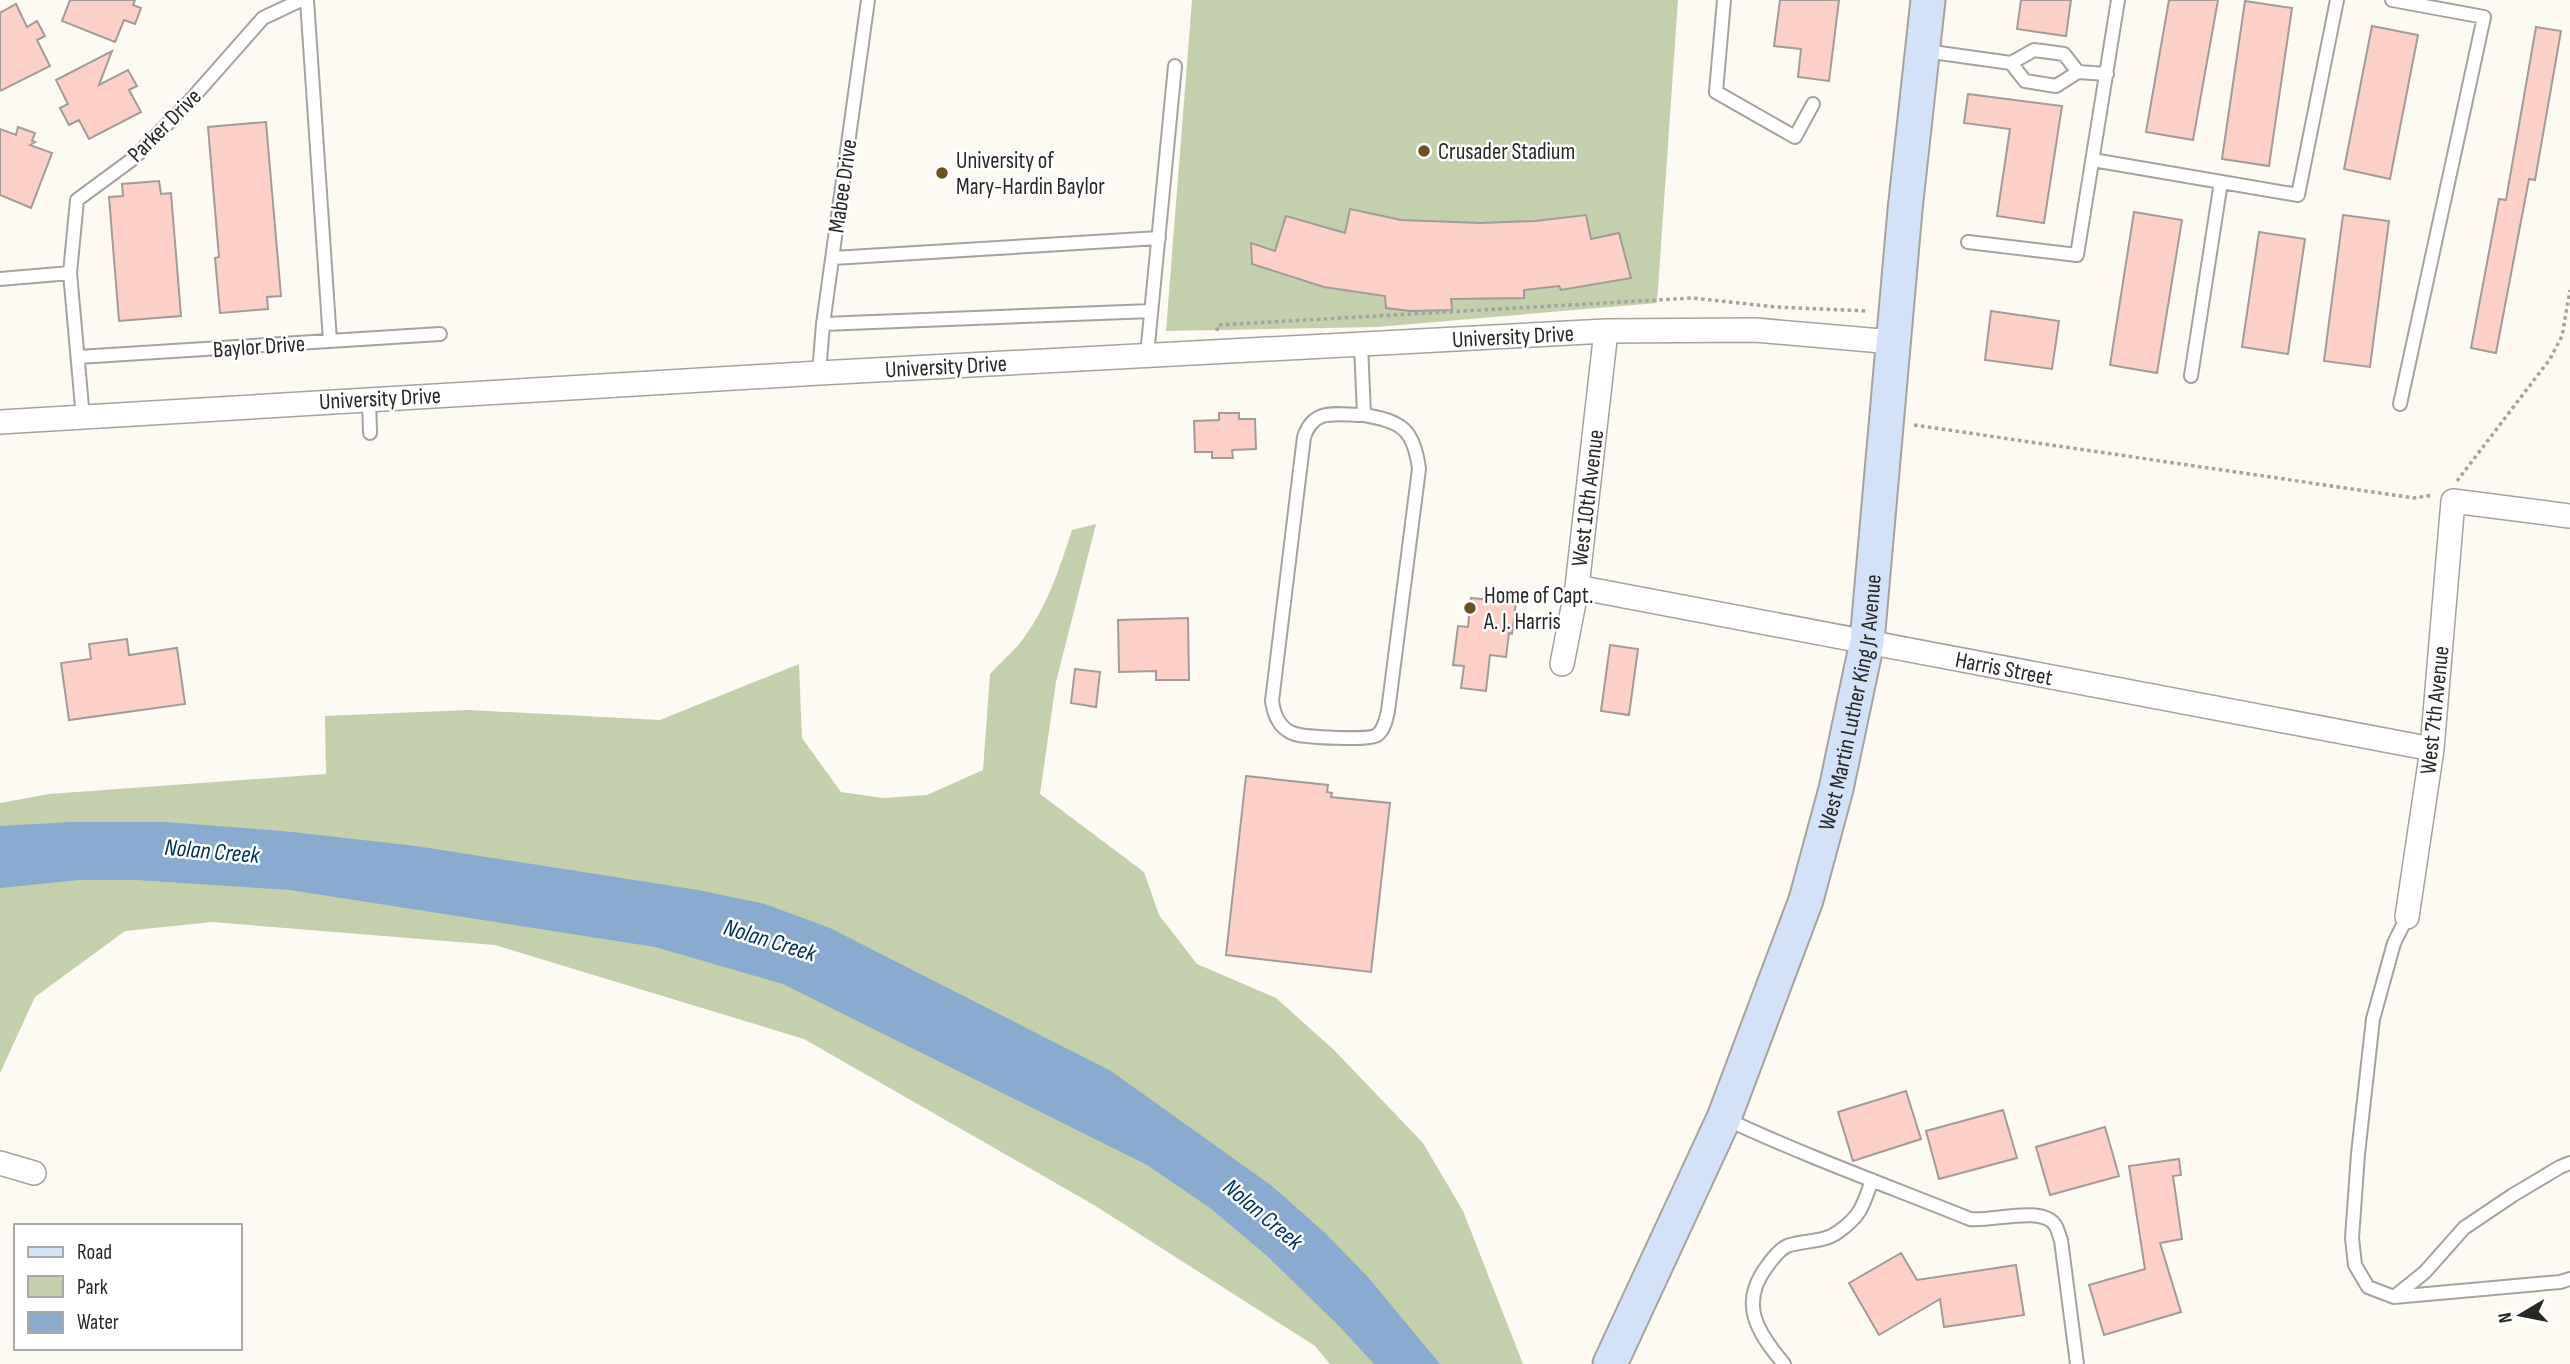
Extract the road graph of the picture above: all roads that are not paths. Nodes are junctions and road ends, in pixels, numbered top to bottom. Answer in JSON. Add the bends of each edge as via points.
{"nodes":[{"id":1,"x":301,"y":0,"type":"edge"},
{"id":2,"x":307,"y":0,"type":"edge"},
{"id":3,"x":868,"y":0,"type":"edge"},
{"id":4,"x":1724,"y":0,"type":"edge"},
{"id":5,"x":1928,"y":0,"type":"edge"},
{"id":6,"x":2118,"y":0,"type":"edge"},
{"id":7,"x":2337,"y":0,"type":"edge"},
{"id":8,"x":2392,"y":0,"type":"edge"},
{"id":9,"x":1922,"y":51,"type":"junction"},
{"id":10,"x":2011,"y":63,"type":"junction"},
{"id":11,"x":1175,"y":66,"type":"dead end"},
{"id":12,"x":2078,"y":72,"type":"junction"},
{"id":13,"x":2107,"y":74,"type":"junction"},
{"id":14,"x":1813,"y":104,"type":"dead end"},
{"id":15,"x":2093,"y":160,"type":"junction"},
{"id":16,"x":2221,"y":182,"type":"junction"},
{"id":17,"x":1158,"y":238,"type":"junction"},
{"id":18,"x":1968,"y":242,"type":"dead end"},
{"id":19,"x":832,"y":258,"type":"junction"},
{"id":20,"x":71,"y":273,"type":"junction"},
{"id":21,"x":0,"y":279,"type":"edge"},
{"id":22,"x":1151,"y":311,"type":"junction"},
{"id":23,"x":823,"y":324,"type":"junction"},
{"id":24,"x":1606,"y":331,"type":"junction"},
{"id":25,"x":440,"y":334,"type":"dead end"},
{"id":26,"x":330,"y":341,"type":"junction"},
{"id":27,"x":1893,"y":342,"type":"junction"},
{"id":28,"x":1361,"y":344,"type":"junction"},
{"id":29,"x":1147,"y":355,"type":"junction"},
{"id":30,"x":78,"y":357,"type":"junction"},
{"id":31,"x":819,"y":373,"type":"junction"},
{"id":32,"x":2191,"y":376,"type":"dead end"},
{"id":33,"x":369,"y":399,"type":"junction"},
{"id":34,"x":2400,"y":404,"type":"dead end"},
{"id":35,"x":1364,"y":415,"type":"junction"},
{"id":36,"x":83,"y":418,"type":"junction"},
{"id":37,"x":0,"y":422,"type":"edge"},
{"id":38,"x":370,"y":433,"type":"dead end"},
{"id":39,"x":2570,"y":516,"type":"edge"},
{"id":40,"x":1577,"y":587,"type":"junction"},
{"id":41,"x":1867,"y":642,"type":"junction"},
{"id":42,"x":1562,"y":664,"type":"dead end"},
{"id":43,"x":2432,"y":749,"type":"junction"},
{"id":44,"x":2407,"y":918,"type":"joint"},
{"id":45,"x":1724,"y":1118,"type":"junction"},
{"id":46,"x":0,"y":1163,"type":"edge"},
{"id":47,"x":2570,"y":1163,"type":"edge"},
{"id":48,"x":34,"y":1173,"type":"dead end"},
{"id":49,"x":1872,"y":1180,"type":"junction"},
{"id":50,"x":2570,"y":1279,"type":"edge"},
{"id":51,"x":2394,"y":1297,"type":"junction"},
{"id":52,"x":1610,"y":1364,"type":"edge"},
{"id":53,"x":1784,"y":1364,"type":"edge"},
{"id":54,"x":2077,"y":1364,"type":"edge"}],
"edges":[{"from":1,"to":20,"type":"lane","name":"Parker Drive","via":[[263,18],[134,158],[77,200]]},
{"from":2,"to":26,"type":"lane"},
{"from":3,"to":19,"type":"lane","name":"Mabee Drive"},
{"from":4,"to":14,"type":"lane","via":[[1716,92],[1795,137]]},
{"from":5,"to":9,"type":"street","name":"West Martin Luther King Jr Avenue"},
{"from":6,"to":13,"type":"lane"},
{"from":7,"to":16,"type":"lane","via":[[2298,195]]},
{"from":8,"to":34,"type":"lane","via":[[2484,17]]},
{"from":9,"to":10,"type":"lane"},
{"from":9,"to":27,"type":"street","name":"West Martin Luther King Jr Avenue"},
{"from":10,"to":12,"type":"lane","via":[[2034,50],[2064,54]]},
{"from":10,"to":12,"type":"lane","via":[[2025,81],[2056,86]]},
{"from":11,"to":17,"type":"lane"},
{"from":12,"to":13,"type":"lane"},
{"from":13,"to":15,"type":"lane"},
{"from":15,"to":16,"type":"lane"},
{"from":15,"to":18,"type":"lane","via":[[2077,255]]},
{"from":16,"to":32,"type":"lane"},
{"from":17,"to":19,"type":"lane"},
{"from":17,"to":22,"type":"lane"},
{"from":19,"to":23,"type":"lane","name":"Mabee Drive"},
{"from":20,"to":21,"type":"lane"},
{"from":20,"to":30,"type":"lane","name":"Parker Drive"},
{"from":22,"to":23,"type":"lane"},
{"from":22,"to":29,"type":"lane"},
{"from":23,"to":31,"type":"lane","name":"Mabee Drive"},
{"from":24,"to":27,"type":"street","name":"University Drive","via":[[1755,330]]},
{"from":24,"to":28,"type":"street","name":"University Drive"},
{"from":24,"to":40,"type":"street","name":"West 10th Avenue"},
{"from":25,"to":26,"type":"lane","name":"Baylor Drive"},
{"from":26,"to":30,"type":"lane","name":"Baylor Drive"},
{"from":27,"to":41,"type":"street","name":"West Martin Luther King Jr Avenue"},
{"from":28,"to":29,"type":"street","name":"University Drive"},
{"from":28,"to":35,"type":"lane"},
{"from":29,"to":31,"type":"street","name":"University Drive"},
{"from":30,"to":36,"type":"lane","name":"Parker Drive"},
{"from":31,"to":33,"type":"street","name":"University Drive"},
{"from":33,"to":36,"type":"street","name":"University Drive"},
{"from":33,"to":38,"type":"lane"},
{"from":35,"to":35,"type":"lane","via":[[1317,416],[1304,437],[1272,701],[1274,716],[1295,734],[1364,739],[1376,736],[1384,727],[1388,711],[1419,469],[1416,447],[1406,432],[1391,420]]},
{"from":36,"to":37,"type":"street","name":"University Drive"},
{"from":39,"to":43,"type":"street","name":"West 7th Avenue","via":[[2447,494]]},
{"from":40,"to":41,"type":"street","name":"Harris Street"},
{"from":40,"to":42,"type":"street","name":"West 10th Avenue"},
{"from":41,"to":43,"type":"street","name":"Harris Street"},
{"from":41,"to":45,"type":"street","name":"West Martin Luther King Jr Avenue","via":[[1836,789],[1806,900]]},
{"from":43,"to":44,"type":"street","name":"West 7th Avenue"},
{"from":44,"to":51,"type":"lane","via":[[2394,943],[2373,1019],[2352,1238],[2356,1265],[2368,1287]]},
{"from":45,"to":49,"type":"lane"},
{"from":45,"to":52,"type":"street","name":"West Martin Luther King Jr Avenue"},
{"from":46,"to":48,"type":"street"},
{"from":47,"to":51,"type":"lane","via":[[2464,1228],[2425,1272]]},
{"from":49,"to":53,"type":"lane","via":[[1861,1211],[1850,1223],[1822,1239],[1785,1247],[1759,1275],[1753,1317],[1762,1338]]},
{"from":49,"to":54,"type":"lane","via":[[1970,1219],[2048,1217],[2061,1240]]},
{"from":50,"to":51,"type":"lane"}]}
